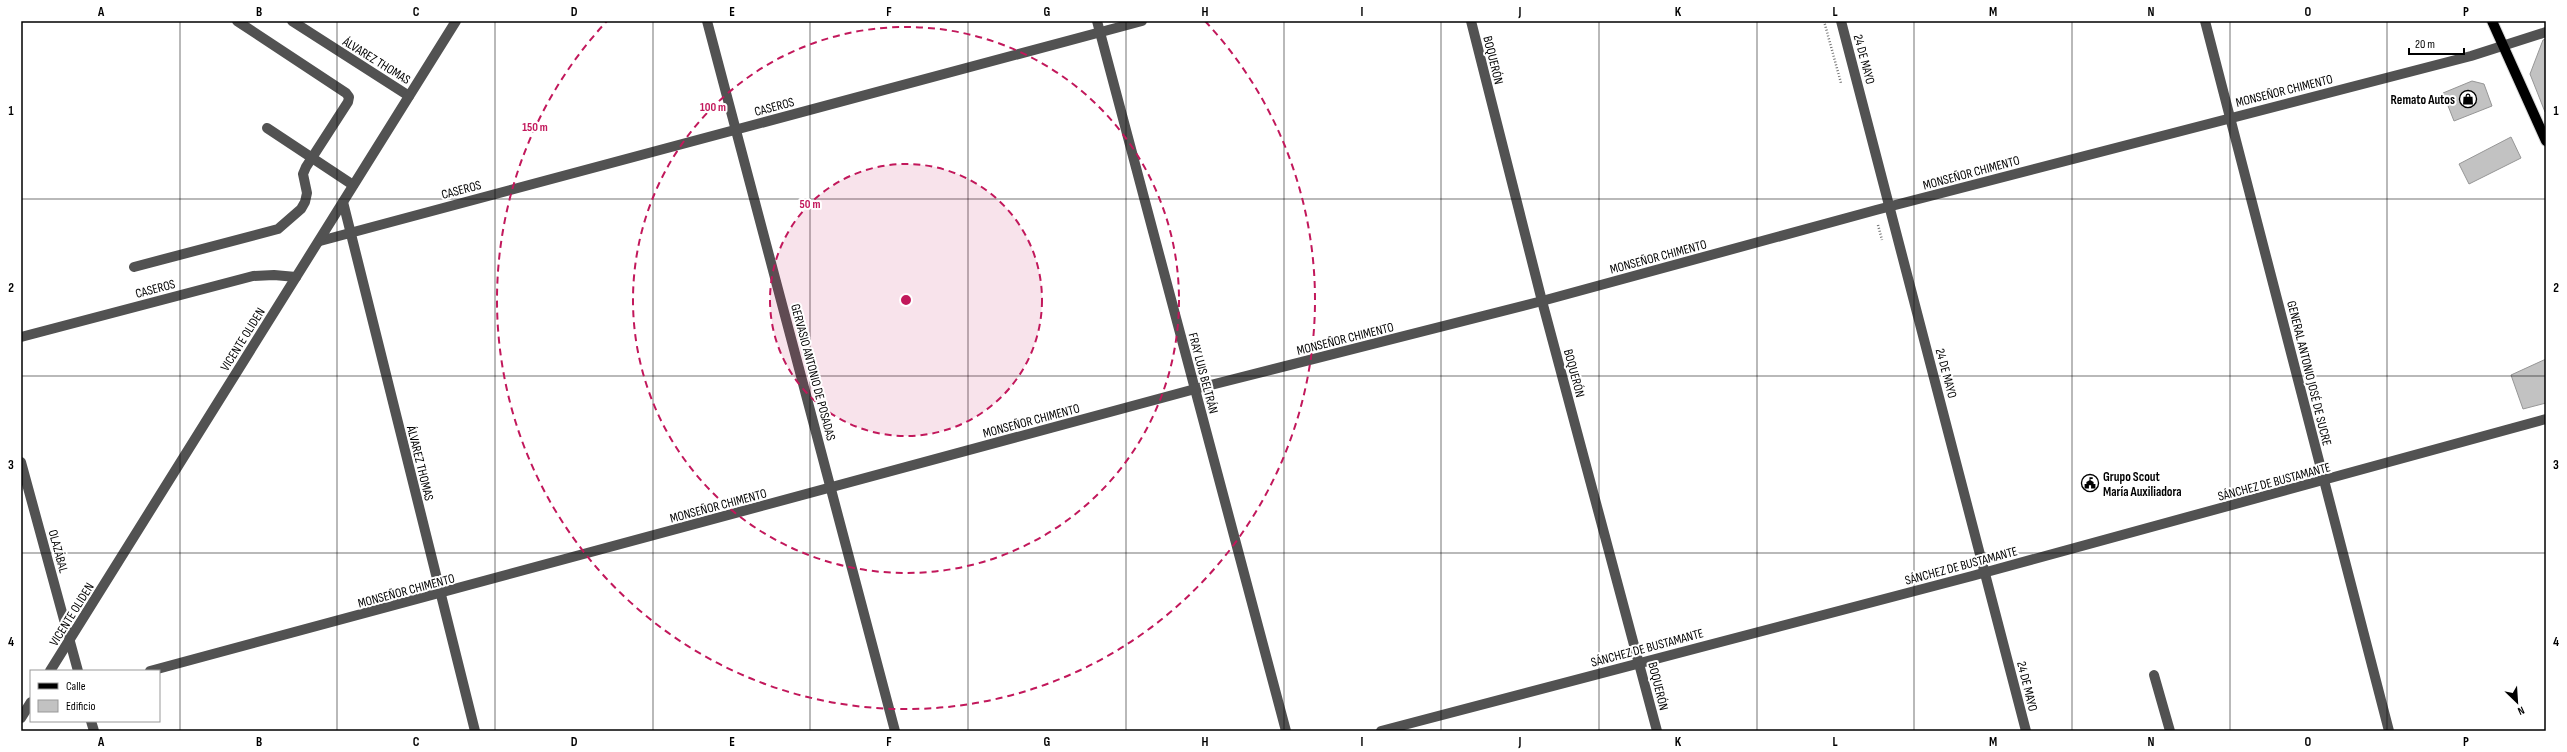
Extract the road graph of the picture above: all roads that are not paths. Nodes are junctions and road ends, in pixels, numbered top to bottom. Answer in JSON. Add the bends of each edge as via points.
{"nodes":[{"id":1,"x":236,"y":21,"type":"edge"},
{"id":2,"x":292,"y":21,"type":"edge"},
{"id":3,"x":456,"y":21,"type":"edge"},
{"id":4,"x":707,"y":21,"type":"edge"},
{"id":5,"x":1097,"y":21,"type":"edge"},
{"id":6,"x":1142,"y":21,"type":"edge"},
{"id":7,"x":1471,"y":21,"type":"edge"},
{"id":8,"x":1841,"y":21,"type":"edge"},
{"id":9,"x":2205,"y":21,"type":"edge"},
{"id":10,"x":2492,"y":21,"type":"edge"},
{"id":11,"x":1100,"y":32,"type":"junction"},
{"id":12,"x":2546,"y":32,"type":"edge"},
{"id":13,"x":2502,"y":46,"type":"junction"},
{"id":14,"x":409,"y":96,"type":"junction"},
{"id":15,"x":2231,"y":118,"type":"junction"},
{"id":16,"x":267,"y":128,"type":"dead end"},
{"id":17,"x":737,"y":130,"type":"junction"},
{"id":18,"x":2546,"y":141,"type":"edge"},
{"id":19,"x":312,"y":159,"type":"junction"},
{"id":20,"x":353,"y":185,"type":"junction"},
{"id":21,"x":343,"y":202,"type":"junction"},
{"id":22,"x":1890,"y":206,"type":"junction"},
{"id":23,"x":351,"y":232,"type":"junction"},
{"id":24,"x":320,"y":241,"type":"junction"},
{"id":25,"x":134,"y":267,"type":"dead end"},
{"id":26,"x":296,"y":276,"type":"junction"},
{"id":27,"x":1542,"y":301,"type":"junction"},
{"id":28,"x":21,"y":337,"type":"edge"},
{"id":29,"x":1195,"y":389,"type":"junction"},
{"id":30,"x":2546,"y":419,"type":"edge"},
{"id":31,"x":21,"y":462,"type":"edge"},
{"id":32,"x":2325,"y":481,"type":"junction"},
{"id":33,"x":831,"y":487,"type":"junction"},
{"id":34,"x":1986,"y":572,"type":"junction"},
{"id":35,"x":440,"y":594,"type":"junction"},
{"id":36,"x":70,"y":640,"type":"junction"},
{"id":37,"x":1640,"y":662,"type":"junction"},
{"id":38,"x":51,"y":670,"type":"edge"},
{"id":39,"x":78,"y":670,"type":"edge"},
{"id":40,"x":154,"y":670,"type":"edge"},
{"id":41,"x":2154,"y":675,"type":"dead end"},
{"id":42,"x":28,"y":704,"type":"edge"},
{"id":43,"x":21,"y":718,"type":"edge"},
{"id":44,"x":475,"y":731,"type":"edge"},
{"id":45,"x":895,"y":731,"type":"edge"},
{"id":46,"x":1286,"y":731,"type":"edge"},
{"id":47,"x":1381,"y":731,"type":"edge"},
{"id":48,"x":1657,"y":731,"type":"edge"},
{"id":49,"x":2026,"y":731,"type":"edge"},
{"id":50,"x":2170,"y":731,"type":"edge"},
{"id":51,"x":2389,"y":731,"type":"edge"}],
"edges":[{"from":1,"to":19,"type":"street","via":[[349,97]]},
{"from":2,"to":14,"type":"street","name":"ÁLVAREZ THOMAS"},
{"from":3,"to":14,"type":"street","name":"VICENTE OLIDEN"},
{"from":4,"to":17,"type":"street","name":"GERVASIO ANTONIO DE POSADAS"},
{"from":5,"to":11,"type":"street","name":"FRAY LUIS BELTRÁN"},
{"from":6,"to":11,"type":"street","name":"CASEROS"},
{"from":7,"to":27,"type":"street","name":"BOQUERÓN"},
{"from":8,"to":22,"type":"street","name":"24 DE MAYO"},
{"from":9,"to":15,"type":"street","name":"GENERAL ANTONIO JOSÉ DE SUCRE"},
{"from":10,"to":13,"type":"main road"},
{"from":11,"to":17,"type":"street","name":"CASEROS"},
{"from":11,"to":29,"type":"street","name":"FRAY LUIS BELTRÁN"},
{"from":12,"to":13,"type":"street","name":"MONSEÑOR CHIMENTO"},
{"from":13,"to":15,"type":"street","name":"MONSEÑOR CHIMENTO"},
{"from":13,"to":18,"type":"main road"},
{"from":14,"to":20,"type":"street","name":"VICENTE OLIDEN"},
{"from":15,"to":22,"type":"street","name":"MONSEÑOR CHIMENTO"},
{"from":15,"to":32,"type":"street","name":"GENERAL ANTONIO JOSÉ DE SUCRE"},
{"from":16,"to":19,"type":"street"},
{"from":17,"to":23,"type":"street","name":"CASEROS"},
{"from":17,"to":33,"type":"street","name":"GERVASIO ANTONIO DE POSADAS"},
{"from":19,"to":20,"type":"street"},
{"from":19,"to":25,"type":"street","via":[[303,174],[305,202],[301,209],[278,229]]},
{"from":20,"to":21,"type":"street","name":"VICENTE OLIDEN"},
{"from":21,"to":23,"type":"street","name":"ÁLVAREZ THOMAS"},
{"from":21,"to":24,"type":"street","name":"VICENTE OLIDEN"},
{"from":22,"to":27,"type":"street","name":"MONSEÑOR CHIMENTO"},
{"from":22,"to":34,"type":"street","name":"24 DE MAYO"},
{"from":23,"to":24,"type":"street","name":"CASEROS"},
{"from":23,"to":35,"type":"street","name":"ÁLVAREZ THOMAS"},
{"from":24,"to":26,"type":"street","name":"VICENTE OLIDEN"},
{"from":26,"to":28,"type":"street","name":"CASEROS","via":[[253,276]]},
{"from":26,"to":36,"type":"street","name":"VICENTE OLIDEN"},
{"from":27,"to":29,"type":"street","name":"MONSEÑOR CHIMENTO"},
{"from":27,"to":37,"type":"street","name":"BOQUERÓN"},
{"from":29,"to":33,"type":"street","name":"MONSEÑOR CHIMENTO"},
{"from":29,"to":46,"type":"street","name":"FRAY LUIS BELTRÁN"},
{"from":30,"to":32,"type":"street","name":"SÁNCHEZ DE BUSTAMANTE"},
{"from":31,"to":36,"type":"street","name":"OLAZÁBAL"},
{"from":32,"to":34,"type":"street","name":"SÁNCHEZ DE BUSTAMANTE"},
{"from":32,"to":51,"type":"street","name":"GENERAL ANTONIO JOSÉ DE SUCRE"},
{"from":33,"to":35,"type":"street","name":"MONSEÑOR CHIMENTO"},
{"from":33,"to":45,"type":"street","name":"GERVASIO ANTONIO DE POSADAS"},
{"from":34,"to":37,"type":"street","name":"SÁNCHEZ DE BUSTAMANTE"},
{"from":34,"to":49,"type":"street","name":"24 DE MAYO"},
{"from":35,"to":40,"type":"street","name":"MONSEÑOR CHIMENTO"},
{"from":35,"to":44,"type":"street","name":"ÁLVAREZ THOMAS"},
{"from":36,"to":38,"type":"street","name":"VICENTE OLIDEN"},
{"from":36,"to":39,"type":"street","name":"OLAZÁBAL"},
{"from":37,"to":47,"type":"street","name":"SÁNCHEZ DE BUSTAMANTE"},
{"from":37,"to":48,"type":"street","name":"BOQUERÓN"},
{"from":41,"to":50,"type":"street"},
{"from":42,"to":43,"type":"street"}]}
